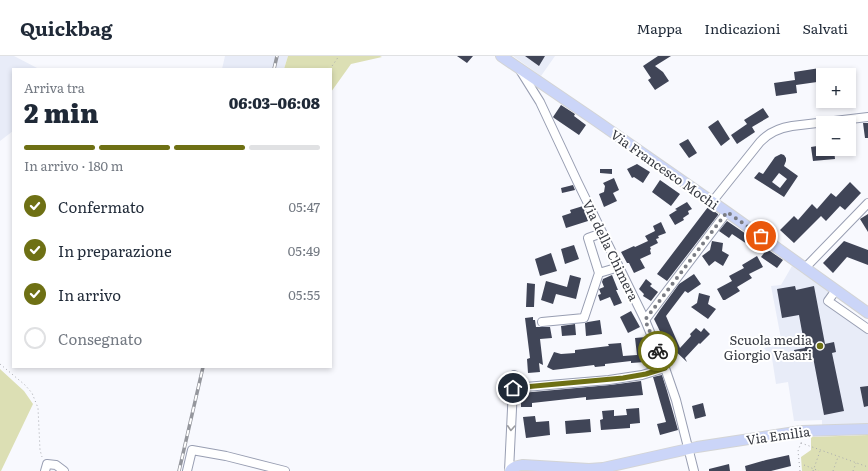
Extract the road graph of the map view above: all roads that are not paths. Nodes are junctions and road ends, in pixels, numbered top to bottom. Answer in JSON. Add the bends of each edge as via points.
{"nodes":[{"id":1,"x":501,"y":56,"type":"edge"},
{"id":2,"x":520,"y":69,"type":"junction"},
{"id":3,"x":550,"y":90,"type":"junction"},
{"id":4,"x":540,"y":102,"type":"junction"},
{"id":5,"x":868,"y":117,"type":"edge"},
{"id":6,"x":712,"y":202,"type":"junction"},
{"id":7,"x":868,"y":203,"type":"edge"},
{"id":8,"x":727,"y":212,"type":"junction"},
{"id":9,"x":602,"y":233,"type":"junction"},
{"id":10,"x":619,"y":267,"type":"junction"},
{"id":11,"x":805,"y":268,"type":"junction"},
{"id":12,"x":600,"y":273,"type":"junction"},
{"id":13,"x":836,"y":290,"type":"junction"},
{"id":14,"x":868,"y":313,"type":"edge"},
{"id":15,"x":645,"y":320,"type":"junction"},
{"id":16,"x":542,"y":322,"type":"dead end"},
{"id":17,"x":868,"y":329,"type":"edge"},
{"id":18,"x":665,"y":368,"type":"junction"},
{"id":19,"x":514,"y":375,"type":"dead end"},
{"id":20,"x":513,"y":388,"type":"junction"},
{"id":21,"x":868,"y":429,"type":"edge"},
{"id":22,"x":688,"y":448,"type":"junction"},
{"id":23,"x":46,"y":468,"type":"edge"},
{"id":24,"x":64,"y":471,"type":"edge"},
{"id":25,"x":187,"y":471,"type":"edge"},
{"id":26,"x":285,"y":471,"type":"edge"},
{"id":27,"x":509,"y":471,"type":"edge"},
{"id":28,"x":694,"y":471,"type":"edge"}],
"edges":[{"from":1,"to":2,"type":"main road","name":"Via Francesco Mochi"},
{"from":2,"to":3,"type":"main road","name":"Via Francesco Mochi"},
{"from":2,"to":4,"type":"street","name":"Via della Chimera"},
{"from":3,"to":4,"type":"street","via":[[543,93]]},
{"from":3,"to":6,"type":"main road","name":"Via Francesco Mochi"},
{"from":4,"to":9,"type":"street","name":"Via della Chimera"},
{"from":5,"to":6,"type":"street","via":[[792,126],[773,131],[760,142]]},
{"from":6,"to":8,"type":"main road","name":"Via Francesco Mochi"},
{"from":7,"to":11,"type":"street"},
{"from":8,"to":11,"type":"main road","name":"Via Francesco Mochi"},
{"from":8,"to":15,"type":"street"},
{"from":9,"to":10,"type":"street","name":"Via della Chimera"},
{"from":9,"to":12,"type":"street","via":[[588,238]]},
{"from":10,"to":12,"type":"street"},
{"from":10,"to":15,"type":"street","name":"Via della Chimera"},
{"from":11,"to":13,"type":"main road","name":"Via Francesco Mochi"},
{"from":12,"to":16,"type":"street","via":[[584,318]]},
{"from":13,"to":14,"type":"main road","name":"Via Francesco Mochi"},
{"from":13,"to":17,"type":"street","via":[[828,300]]},
{"from":15,"to":18,"type":"street","name":"Via della Chimera"},
{"from":18,"to":20,"type":"street","via":[[616,379]]},
{"from":18,"to":22,"type":"street","name":"Via della Chimera"},
{"from":19,"to":20,"type":"street"},
{"from":20,"to":27,"type":"street","one_way":true},
{"from":21,"to":22,"type":"main road","name":"Via Emilia","via":[[802,431]]},
{"from":22,"to":27,"type":"main road","name":"Via Emilia","via":[[603,468],[523,465]]},
{"from":22,"to":28,"type":"street","name":"Via della Chimera"},
{"from":23,"to":24,"type":"street","via":[[56,465]]},
{"from":25,"to":26,"type":"street","via":[[192,450]]}]}
